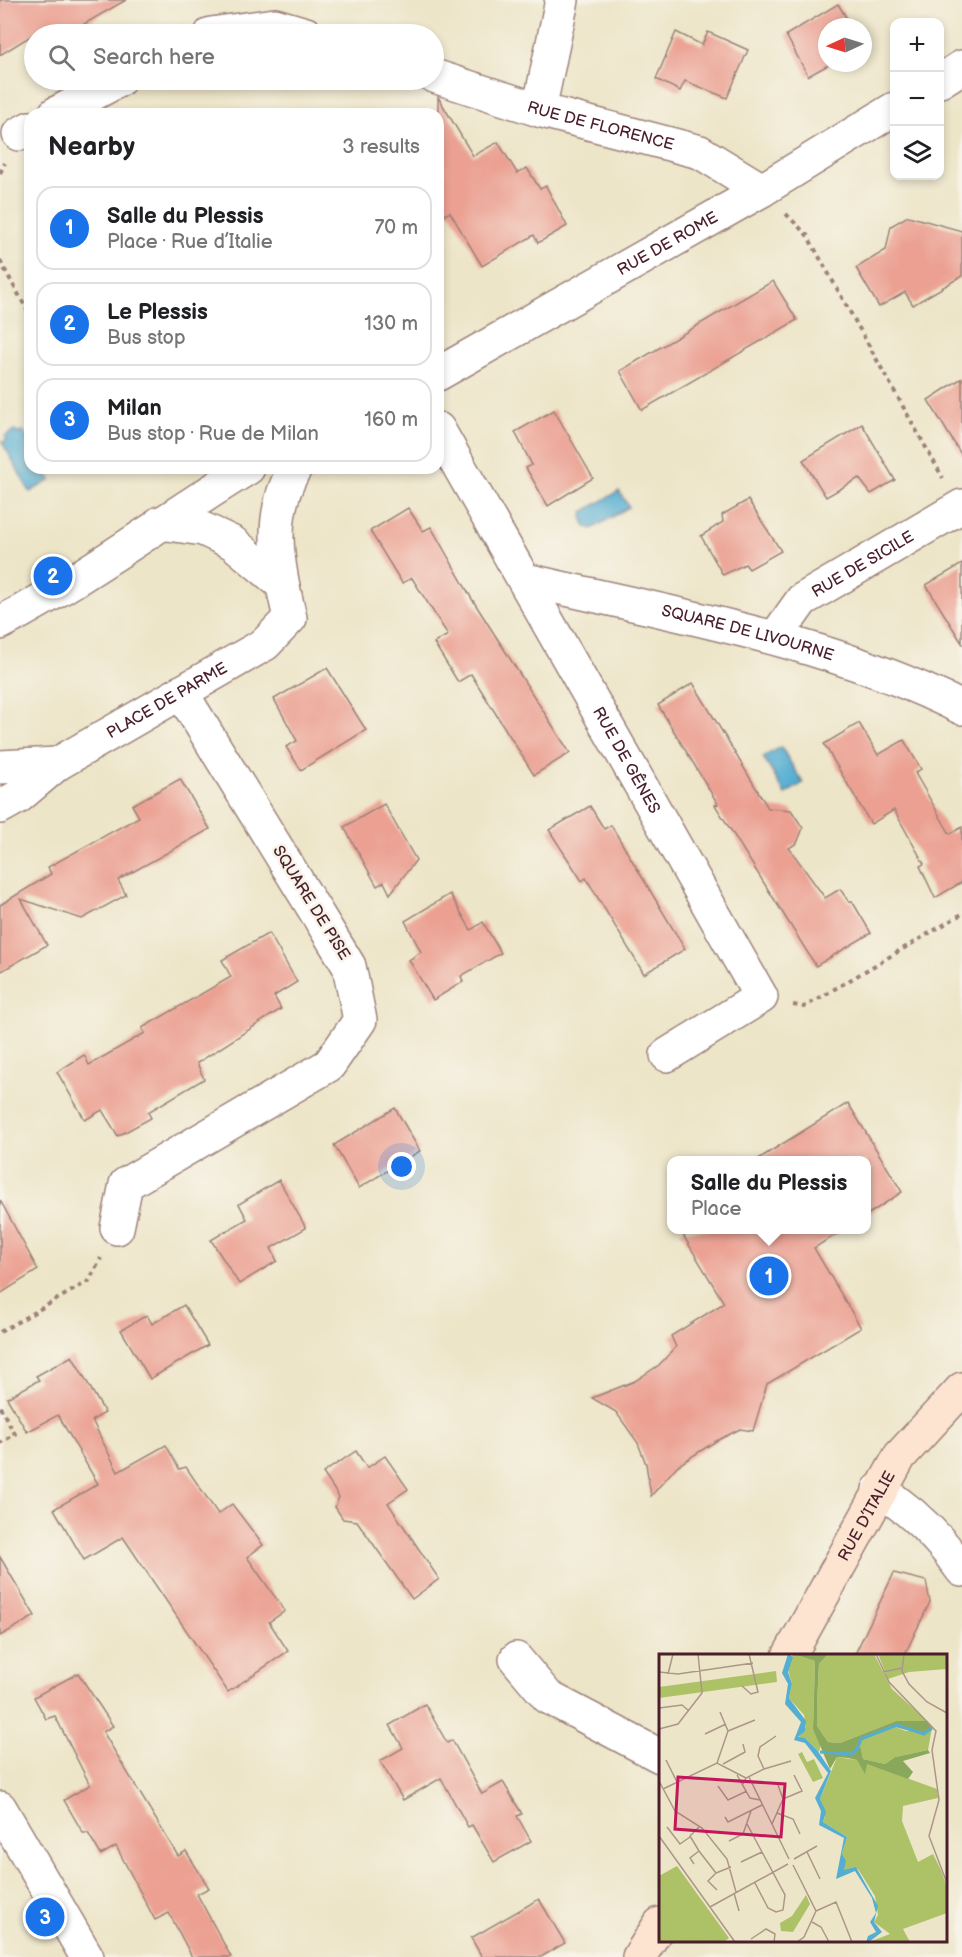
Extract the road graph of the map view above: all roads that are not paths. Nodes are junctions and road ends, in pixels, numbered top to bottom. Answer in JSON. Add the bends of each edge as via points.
{"nodes":[{"id":1,"x":562,"y":0,"type":"edge"},
{"id":2,"x":273,"y":12,"type":"edge"},
{"id":3,"x":239,"y":24,"type":"edge"},
{"id":4,"x":291,"y":24,"type":"edge"},
{"id":5,"x":962,"y":67,"type":"edge"},
{"id":6,"x":944,"y":78,"type":"edge"},
{"id":7,"x":444,"y":79,"type":"edge"},
{"id":8,"x":100,"y":90,"type":"edge"},
{"id":9,"x":66,"y":108,"type":"edge"},
{"id":10,"x":539,"y":110,"type":"junction"},
{"id":11,"x":890,"y":110,"type":"edge"},
{"id":12,"x":762,"y":190,"type":"junction"},
{"id":13,"x":444,"y":371,"type":"edge"},
{"id":14,"x":444,"y":439,"type":"edge"},
{"id":15,"x":238,"y":474,"type":"edge"},
{"id":16,"x":292,"y":474,"type":"edge"},
{"id":17,"x":961,"y":506,"type":"edge"},
{"id":18,"x":160,"y":523,"type":"junction"},
{"id":19,"x":526,"y":580,"type":"junction"},
{"id":20,"x":282,"y":584,"type":"junction"},
{"id":21,"x":0,"y":623,"type":"edge"},
{"id":22,"x":775,"y":638,"type":"junction"},
{"id":23,"x":181,"y":692,"type":"junction"},
{"id":24,"x":962,"y":708,"type":"edge"},
{"id":25,"x":57,"y":764,"type":"junction"},
{"id":26,"x":0,"y":767,"type":"edge"},
{"id":27,"x":0,"y":807,"type":"edge"},
{"id":28,"x":667,"y":1055,"type":"dead end"},
{"id":29,"x":117,"y":1228,"type":"road end"},
{"id":30,"x":962,"y":1389,"type":"edge"},
{"id":31,"x":879,"y":1490,"type":"junction"},
{"id":32,"x":962,"y":1570,"type":"edge"},
{"id":33,"x":790,"y":1654,"type":"edge"},
{"id":34,"x":516,"y":1659,"type":"dead end"},
{"id":35,"x":659,"y":1755,"type":"edge"},
{"id":36,"x":0,"y":1808,"type":"edge"},
{"id":37,"x":659,"y":1926,"type":"edge"},
{"id":38,"x":87,"y":1957,"type":"edge"},
{"id":39,"x":639,"y":1957,"type":"edge"}],
"edges":[{"from":1,"to":10,"type":"street"},
{"from":2,"to":3,"type":"street"},
{"from":2,"to":4,"type":"street"},
{"from":5,"to":6,"type":"street"},
{"from":7,"to":10,"type":"street","name":"RUE DE FLORENCE"},
{"from":8,"to":9,"type":"street"},
{"from":10,"to":12,"type":"street","name":"RUE DE FLORENCE","via":[[700,152]]},
{"from":11,"to":12,"type":"street","name":"RUE DE ROME"},
{"from":12,"to":13,"type":"street","name":"RUE DE ROME"},
{"from":14,"to":19,"type":"street","name":"RUE DE GÊNES"},
{"from":15,"to":18,"type":"street"},
{"from":16,"to":20,"type":"street","name":"PLACE DE PARME","via":[[275,520]]},
{"from":17,"to":22,"type":"street","name":"RUE DE SICILE","via":[[802,600]]},
{"from":18,"to":20,"type":"street","via":[[203,529],[233,543]]},
{"from":18,"to":21,"type":"street","via":[[58,592]]},
{"from":19,"to":22,"type":"street","name":"SQUARE DE LIVOURNE"},
{"from":19,"to":28,"type":"street","name":"RUE DE GÊNES","via":[[761,997]]},
{"from":20,"to":23,"type":"street","name":"PLACE DE PARME","via":[[290,618],[265,644]]},
{"from":22,"to":24,"type":"street","name":"SQUARE DE LIVOURNE","via":[[916,685]]},
{"from":23,"to":25,"type":"street","name":"PLACE DE PARME"},
{"from":23,"to":29,"type":"street","name":"SQUARE DE PISE","via":[[349,966],[360,1020],[329,1065],[126,1184]]},
{"from":25,"to":26,"type":"street","name":"PLACE DE PARME"},
{"from":25,"to":27,"type":"street"},
{"from":30,"to":31,"type":"street","name":"RUE D’ITALIE","via":[[900,1456]]},
{"from":31,"to":32,"type":"street","via":[[903,1504],[942,1542]]},
{"from":31,"to":33,"type":"street","name":"RUE D’ITALIE"},
{"from":34,"to":35,"type":"street","via":[[548,1697]]},
{"from":36,"to":38,"type":"street"},
{"from":37,"to":39,"type":"street"}]}
